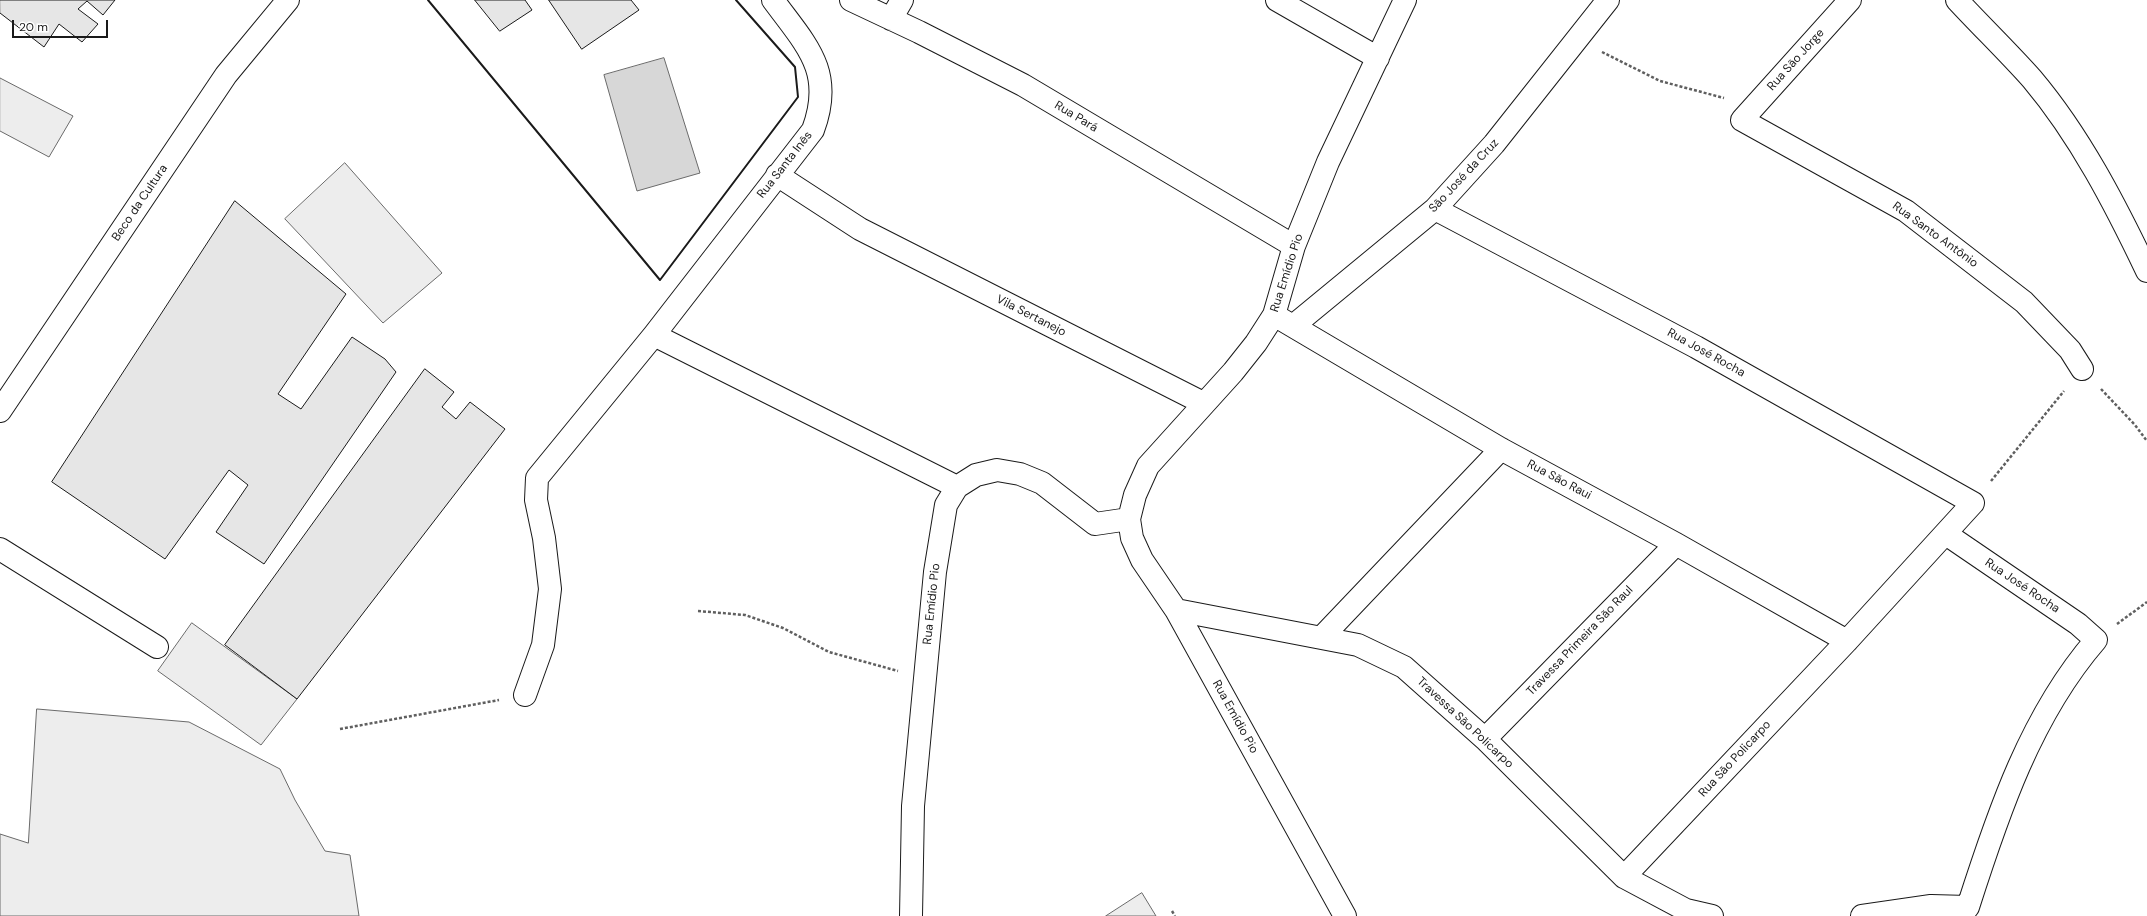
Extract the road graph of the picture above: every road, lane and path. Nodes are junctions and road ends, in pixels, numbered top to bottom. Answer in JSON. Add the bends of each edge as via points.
{"nodes":[{"id":1,"x":288,"y":0,"type":"edge"},
{"id":2,"x":773,"y":0,"type":"edge"},
{"id":3,"x":851,"y":0,"type":"edge"},
{"id":4,"x":902,"y":0,"type":"edge"},
{"id":5,"x":1277,"y":0,"type":"edge"},
{"id":6,"x":1405,"y":0,"type":"edge"},
{"id":7,"x":1608,"y":0,"type":"edge"},
{"id":8,"x":1850,"y":0,"type":"edge"},
{"id":9,"x":1956,"y":0,"type":"edge"},
{"id":10,"x":891,"y":19,"type":"junction"},
{"id":11,"x":1577,"y":39,"type":"junction"},
{"id":12,"x":1378,"y":58,"type":"junction"},
{"id":13,"x":1749,"y":113,"type":"junction"},
{"id":14,"x":777,"y":175,"type":"junction"},
{"id":15,"x":1435,"y":209,"type":"junction"},
{"id":16,"x":1294,"y":246,"type":"junction"},
{"id":17,"x":2147,"y":271,"type":"edge"},
{"id":18,"x":1274,"y":315,"type":"junction"},
{"id":19,"x":1293,"y":326,"type":"junction"},
{"id":20,"x":654,"y":336,"type":"junction"},
{"id":21,"x":2082,"y":369,"type":"junction"},
{"id":22,"x":1203,"y":403,"type":"junction"},
{"id":23,"x":0,"y":411,"type":"edge"},
{"id":24,"x":2147,"y":441,"type":"edge"},
{"id":25,"x":1501,"y":449,"type":"junction"},
{"id":26,"x":957,"y":487,"type":"junction"},
{"id":27,"x":1973,"y":504,"type":"junction"},
{"id":28,"x":1129,"y":519,"type":"junction"},
{"id":29,"x":1946,"y":534,"type":"junction"},
{"id":30,"x":1676,"y":544,"type":"junction"},
{"id":31,"x":0,"y":549,"type":"edge"},
{"id":32,"x":2147,"y":602,"type":"edge"},
{"id":33,"x":1176,"y":610,"type":"junction"},
{"id":34,"x":698,"y":611,"type":"dead end"},
{"id":35,"x":1322,"y":638,"type":"junction"},
{"id":36,"x":2096,"y":640,"type":"junction"},
{"id":37,"x":1847,"y":641,"type":"junction"},
{"id":38,"x":157,"y":647,"type":"dead end"},
{"id":39,"x":925,"y":678,"type":"junction"},
{"id":40,"x":525,"y":695,"type":"joint"},
{"id":41,"x":340,"y":729,"type":"dead end"},
{"id":42,"x":1485,"y":739,"type":"junction"},
{"id":43,"x":1624,"y":877,"type":"junction"},
{"id":44,"x":1172,"y":911,"type":"dead end"},
{"id":45,"x":1965,"y":911,"type":"edge"},
{"id":46,"x":912,"y":916,"type":"edge"},
{"id":47,"x":1175,"y":916,"type":"edge"},
{"id":48,"x":1345,"y":916,"type":"edge"},
{"id":49,"x":1712,"y":916,"type":"edge"},
{"id":50,"x":1862,"y":916,"type":"edge"}],
"edges":[{"from":1,"to":23,"type":"street","name":"Beco da Cultura","via":[[226,75]]},
{"from":2,"to":14,"type":"street","name":"Rua Santa Inês","via":[[812,54],[820,77],[821,96],[820,111],[813,130]]},
{"from":3,"to":10,"type":"street","name":"Rua Pará"},
{"from":4,"to":10,"type":"street"},
{"from":5,"to":12,"type":"street"},
{"from":6,"to":12,"type":"street","name":"Rua Emídio Pio"},
{"from":7,"to":11,"type":"street","name":"São José da Cruz"},
{"from":8,"to":13,"type":"street","name":"Rua São Jorge"},
{"from":9,"to":17,"type":"street","via":[[2032,79],[2070,129],[2095,170]]},
{"from":10,"to":16,"type":"street","name":"Rua Pará","via":[[1023,85]]},
{"from":11,"to":13,"type":"path","via":[[1660,82]]},
{"from":11,"to":15,"type":"street","name":"São José da Cruz","via":[[1499,138]]},
{"from":12,"to":16,"type":"street","name":"Rua Emídio Pio","via":[[1328,162]]},
{"from":13,"to":21,"type":"street","name":"Rua Santo Antônio","via":[[1906,211],[2024,302],[2070,350]]},
{"from":14,"to":20,"type":"street","name":"Rua Santa Inês"},
{"from":14,"to":22,"type":"street","name":"Vila Sertanejo","via":[[860,229]]},
{"from":15,"to":19,"type":"street","name":"São José da Cruz"},
{"from":15,"to":27,"type":"street","name":"Rua José Rocha","via":[[1696,347]]},
{"from":16,"to":18,"type":"street","name":"Rua Emídio Pio"},
{"from":18,"to":19,"type":"street","name":"Rua São Raui"},
{"from":18,"to":22,"type":"street","name":"Rua Emídio Pio","via":[[1233,372]]},
{"from":19,"to":25,"type":"street","name":"Rua São Raui"},
{"from":20,"to":26,"type":"street"},
{"from":20,"to":40,"type":"street","name":"Rua Santa Inês","via":[[537,478],[536,500],[550,589],[542,645]]},
{"from":21,"to":24,"type":"path"},
{"from":21,"to":27,"type":"path"},
{"from":22,"to":28,"type":"street","name":"Rua Emídio Pio","via":[[1148,466],[1135,495]]},
{"from":25,"to":30,"type":"street","name":"Rua São Raui"},
{"from":25,"to":35,"type":"street"},
{"from":26,"to":28,"type":"street","name":"Rua Emídio Pio","via":[[976,475],[997,470],[1020,474],[1042,483],[1095,524]]},
{"from":26,"to":39,"type":"street","name":"Rua Emídio Pio","via":[[946,505],[936,564]]},
{"from":27,"to":29,"type":"street","name":"Rua São Policarpo"},
{"from":28,"to":33,"type":"street","name":"Rua Emídio Pio","via":[[1132,538],[1142,560]]},
{"from":29,"to":36,"type":"street","name":"Rua José Rocha","via":[[2078,624]]},
{"from":29,"to":37,"type":"street","name":"Rua São Policarpo"},
{"from":30,"to":37,"type":"street","name":"Rua São Raui"},
{"from":30,"to":42,"type":"street","name":"Travessa Primeira São Raul"},
{"from":31,"to":38,"type":"street"},
{"from":32,"to":36,"type":"path"},
{"from":33,"to":35,"type":"street","name":"Travessa São Policarpo"},
{"from":33,"to":48,"type":"street","name":"Rua Emídio Pio"},
{"from":34,"to":39,"type":"path","via":[[745,615],[782,628],[829,652]]},
{"from":35,"to":42,"type":"street","name":"Travessa São Policarpo","via":[[1358,645],[1404,667]]},
{"from":36,"to":45,"type":"street","via":[[2075,664],[2058,690],[2009,788]]},
{"from":37,"to":43,"type":"street","name":"Rua São Policarpo"},
{"from":39,"to":46,"type":"street","name":"Rua Emídio Pio","via":[[913,806]]},
{"from":40,"to":41,"type":"path"},
{"from":42,"to":43,"type":"street","name":"Travessa São Policarpo"},
{"from":43,"to":49,"type":"street","name":"Travessa São Policarpo","via":[[1686,910]]},
{"from":44,"to":47,"type":"path"},
{"from":45,"to":50,"type":"street","via":[[1931,906]]}]}
